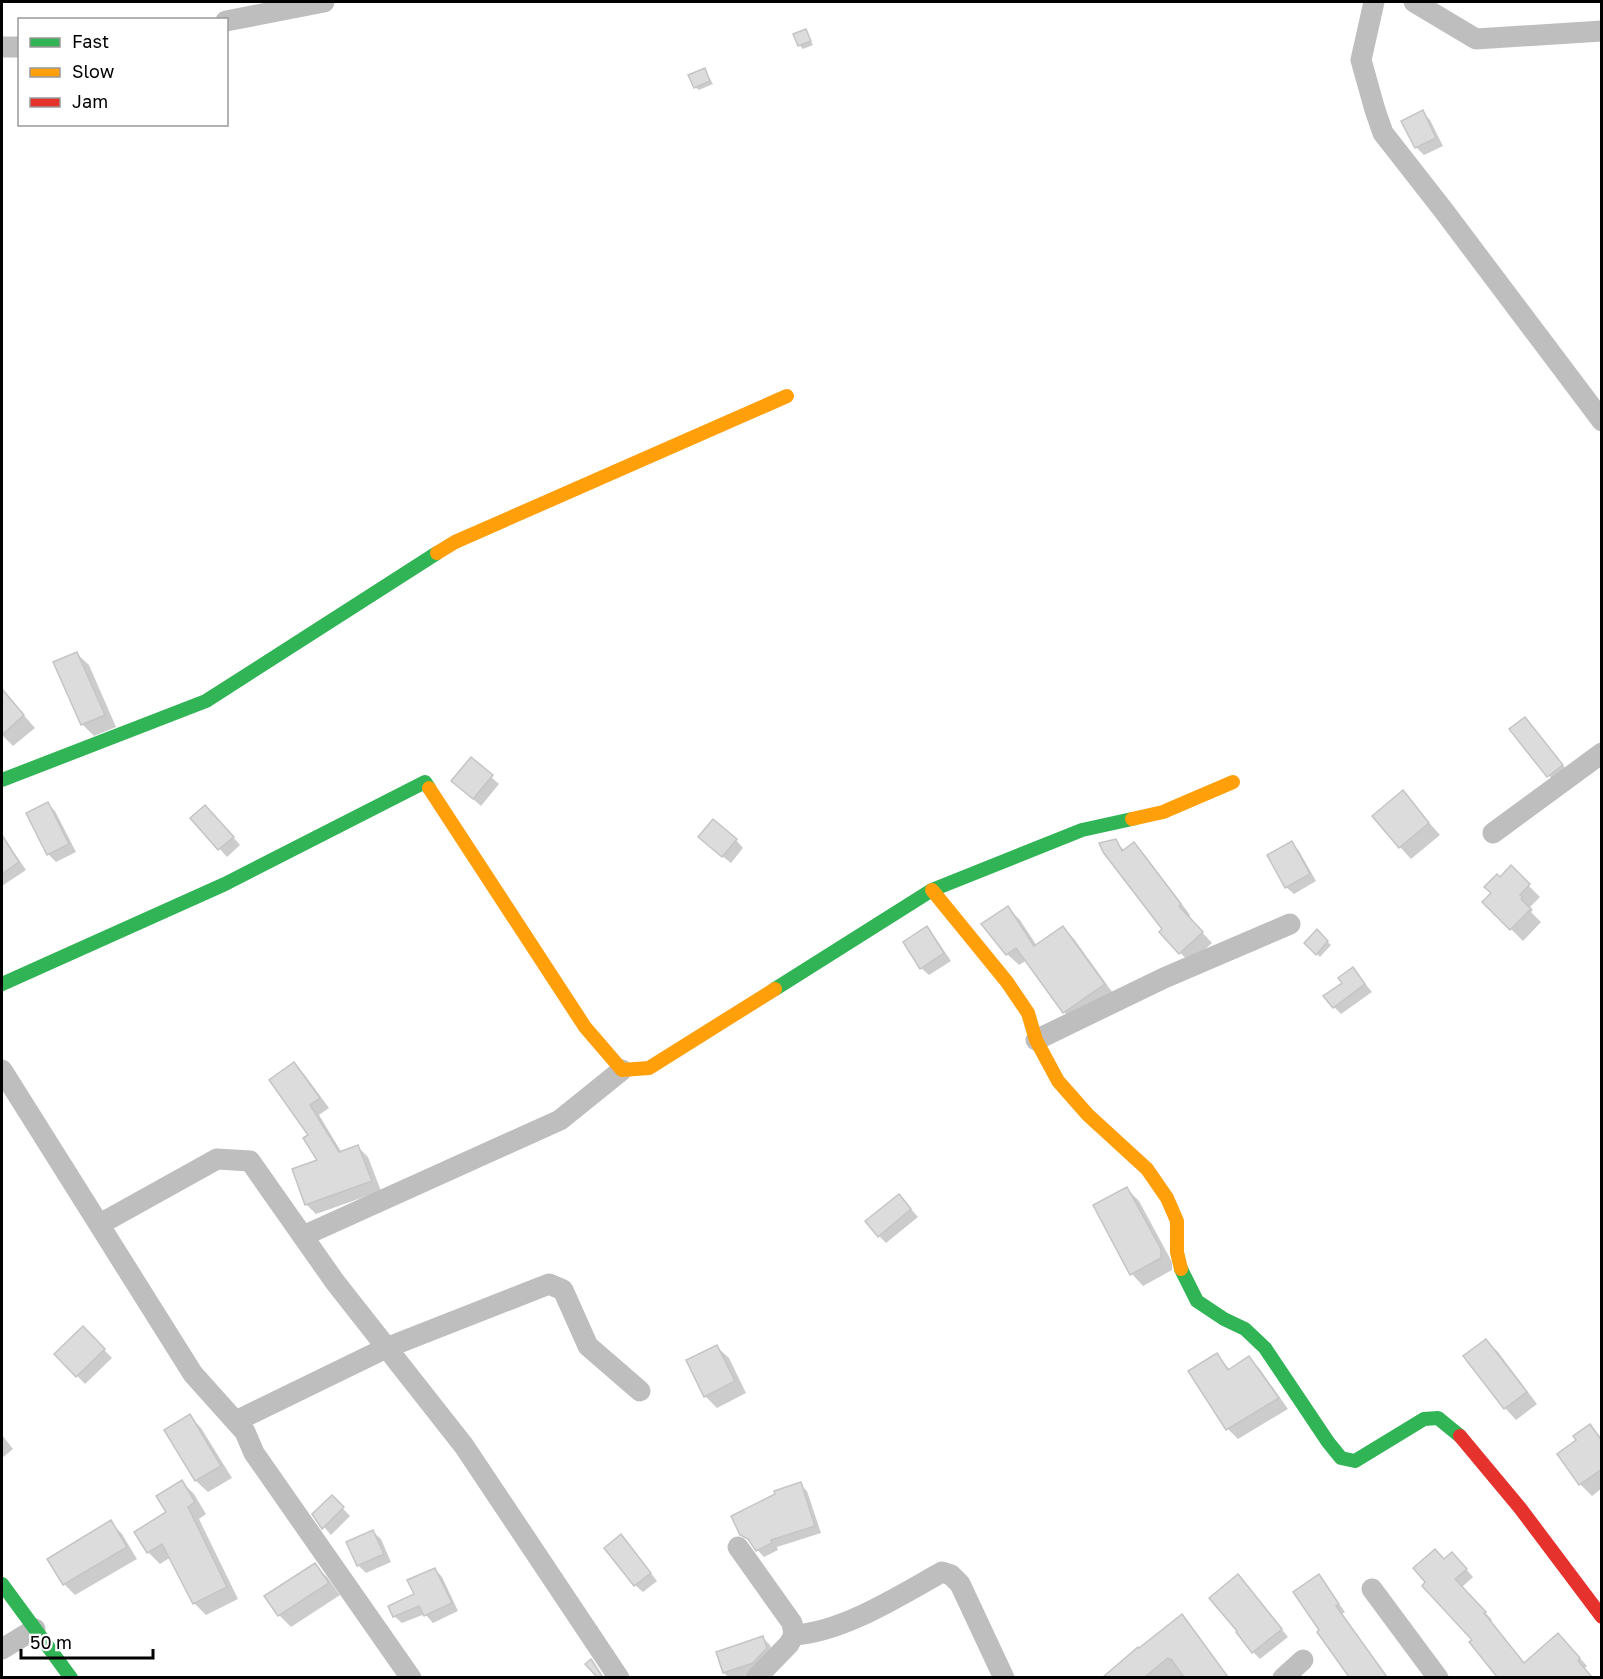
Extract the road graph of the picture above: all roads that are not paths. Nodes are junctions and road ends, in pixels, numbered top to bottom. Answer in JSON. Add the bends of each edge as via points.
{"nodes":[{"id":1,"x":324,"y":2,"type":"edge"},
{"id":2,"x":1374,"y":2,"type":"edge"},
{"id":3,"x":1414,"y":2,"type":"edge"},
{"id":4,"x":228,"y":21,"type":"edge"},
{"id":5,"x":1602,"y":31,"type":"edge"},
{"id":6,"x":18,"y":46,"type":"edge"},
{"id":7,"x":2,"y":47,"type":"edge"},
{"id":8,"x":787,"y":396,"type":"dead end"},
{"id":9,"x":1602,"y":421,"type":"edge"},
{"id":10,"x":1602,"y":753,"type":"edge"},
{"id":11,"x":2,"y":780,"type":"edge"},
{"id":12,"x":1233,"y":782,"type":"dead end"},
{"id":13,"x":1493,"y":833,"type":"dead end"},
{"id":14,"x":932,"y":890,"type":"junction"},
{"id":15,"x":1290,"y":924,"type":"dead end"},
{"id":16,"x":2,"y":984,"type":"edge"},
{"id":17,"x":1036,"y":1040,"type":"junction"},
{"id":18,"x":2,"y":1070,"type":"edge"},
{"id":19,"x":622,"y":1070,"type":"junction"},
{"id":20,"x":100,"y":1224,"type":"junction"},
{"id":21,"x":303,"y":1236,"type":"junction"},
{"id":22,"x":386,"y":1348,"type":"junction"},
{"id":23,"x":640,"y":1391,"type":"dead end"},
{"id":24,"x":236,"y":1421,"type":"junction"},
{"id":25,"x":738,"y":1547,"type":"dead end"},
{"id":26,"x":2,"y":1584,"type":"edge"},
{"id":27,"x":1372,"y":1589,"type":"dead end"},
{"id":28,"x":1602,"y":1617,"type":"edge"},
{"id":29,"x":35,"y":1629,"type":"junction"},
{"id":30,"x":794,"y":1635,"type":"junction"},
{"id":31,"x":2,"y":1649,"type":"edge"},
{"id":32,"x":1303,"y":1660,"type":"dead end"},
{"id":33,"x":71,"y":1677,"type":"edge"},
{"id":34,"x":411,"y":1677,"type":"edge"},
{"id":35,"x":619,"y":1677,"type":"edge"},
{"id":36,"x":756,"y":1677,"type":"edge"},
{"id":37,"x":1004,"y":1677,"type":"edge"},
{"id":38,"x":1283,"y":1677,"type":"edge"},
{"id":39,"x":1438,"y":1677,"type":"edge"}],
"edges":[{"from":1,"to":4,"type":"street"},
{"from":2,"to":9,"type":"street","via":[[1361,60],[1383,133]]},
{"from":3,"to":5,"type":"street","via":[[1476,39]]},
{"from":6,"to":7,"type":"street"},
{"from":8,"to":11,"type":"street","via":[[455,542],[206,701]]},
{"from":10,"to":13,"type":"street"},
{"from":12,"to":14,"type":"street","via":[[1163,812],[1082,830]]},
{"from":14,"to":17,"type":"street","via":[[1007,982],[1028,1013]]},
{"from":14,"to":19,"type":"street","via":[[649,1068]]},
{"from":15,"to":17,"type":"street","via":[[1164,978]]},
{"from":16,"to":19,"type":"street","via":[[225,884],[425,782],[585,1027]]},
{"from":17,"to":28,"type":"street","via":[[1058,1081],[1088,1115],[1148,1169],[1167,1198],[1177,1221],[1182,1275],[1197,1301],[1245,1329],[1265,1348],[1341,1458],[1355,1461],[1424,1419],[1438,1418],[1455,1430],[1520,1508]]},
{"from":18,"to":20,"type":"street"},
{"from":19,"to":21,"type":"street","via":[[560,1120]]},
{"from":20,"to":21,"type":"street","via":[[217,1159],[250,1161]]},
{"from":20,"to":24,"type":"street","via":[[193,1374]]},
{"from":21,"to":22,"type":"street"},
{"from":22,"to":23,"type":"street","via":[[549,1284],[563,1290],[588,1346]]},
{"from":22,"to":24,"type":"street"},
{"from":22,"to":35,"type":"street","via":[[464,1446]]},
{"from":24,"to":34,"type":"street","via":[[254,1454]]},
{"from":25,"to":30,"type":"street","via":[[792,1623]]},
{"from":26,"to":29,"type":"street"},
{"from":27,"to":39,"type":"street"},
{"from":29,"to":31,"type":"street"},
{"from":29,"to":33,"type":"street"},
{"from":30,"to":36,"type":"street"},
{"from":30,"to":37,"type":"street","via":[[814,1634],[874,1609],[942,1572],[960,1584]]},
{"from":32,"to":38,"type":"street"}]}
